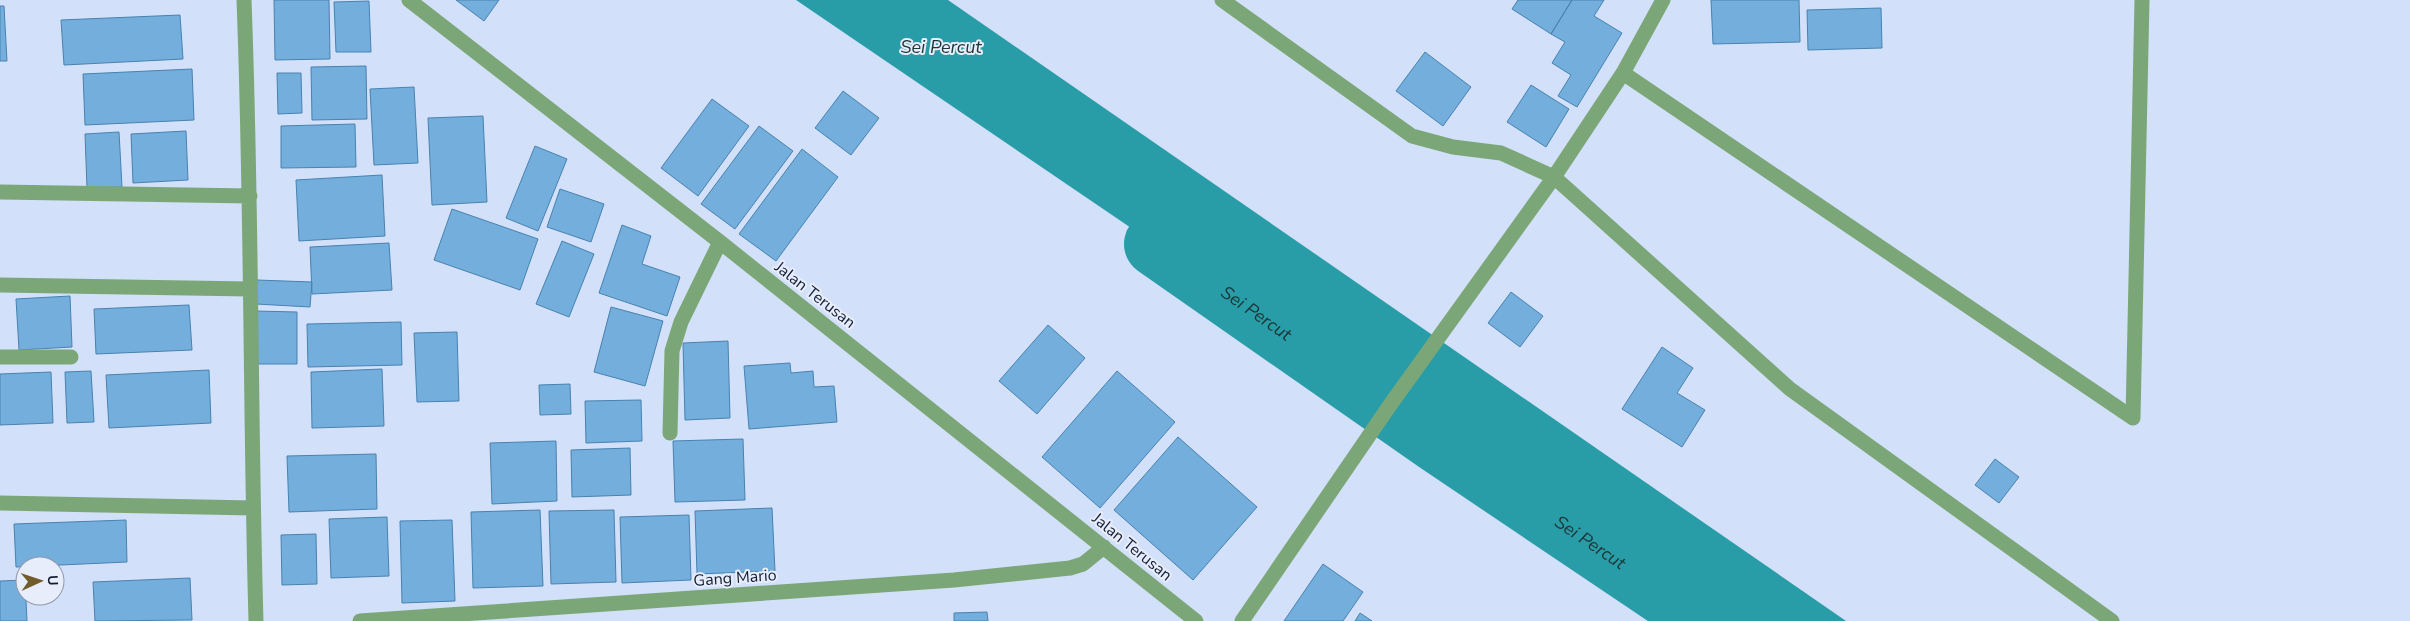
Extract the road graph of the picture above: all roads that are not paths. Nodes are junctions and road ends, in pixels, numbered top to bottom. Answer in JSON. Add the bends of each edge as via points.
{"nodes":[{"id":1,"x":244,"y":0,"type":"edge"},
{"id":2,"x":409,"y":0,"type":"edge"},
{"id":3,"x":1222,"y":0,"type":"edge"},
{"id":4,"x":1662,"y":0,"type":"edge"},
{"id":5,"x":2142,"y":0,"type":"edge"},
{"id":6,"x":1623,"y":72,"type":"junction"},
{"id":7,"x":1554,"y":177,"type":"junction"},
{"id":8,"x":0,"y":192,"type":"edge"},
{"id":9,"x":250,"y":196,"type":"junction"},
{"id":10,"x":720,"y":242,"type":"junction"},
{"id":11,"x":0,"y":285,"type":"edge"},
{"id":12,"x":250,"y":289,"type":"junction"},
{"id":13,"x":0,"y":356,"type":"edge"},
{"id":14,"x":71,"y":357,"type":"dead end"},
{"id":15,"x":670,"y":433,"type":"dead end"},
{"id":16,"x":0,"y":503,"type":"edge"},
{"id":17,"x":253,"y":508,"type":"junction"},
{"id":18,"x":1104,"y":547,"type":"junction"},
{"id":19,"x":256,"y":621,"type":"edge"},
{"id":20,"x":360,"y":621,"type":"edge"},
{"id":21,"x":1196,"y":621,"type":"edge"},
{"id":22,"x":1242,"y":621,"type":"edge"},
{"id":23,"x":2112,"y":621,"type":"edge"}],
"edges":[{"from":1,"to":9,"type":"street"},
{"from":2,"to":10,"type":"street","name":"Jalan Terusan"},
{"from":3,"to":7,"type":"street","via":[[1412,136],[1453,147],[1501,153]]},
{"from":4,"to":6,"type":"street"},
{"from":5,"to":6,"type":"street","via":[[2133,418]]},
{"from":6,"to":7,"type":"street"},
{"from":7,"to":22,"type":"street","via":[[1390,405]]},
{"from":7,"to":23,"type":"street","via":[[1790,389]]},
{"from":8,"to":9,"type":"street"},
{"from":9,"to":12,"type":"street"},
{"from":10,"to":15,"type":"street","via":[[681,322],[672,350]]},
{"from":10,"to":18,"type":"street","name":"Jalan Terusan"},
{"from":11,"to":12,"type":"street"},
{"from":12,"to":17,"type":"street"},
{"from":13,"to":14,"type":"street"},
{"from":16,"to":17,"type":"street"},
{"from":17,"to":19,"type":"street"},
{"from":18,"to":20,"type":"street","name":"Gang Mario","via":[[1083,564],[1070,568],[954,580]]},
{"from":18,"to":21,"type":"street","name":"Jalan Terusan"}]}
